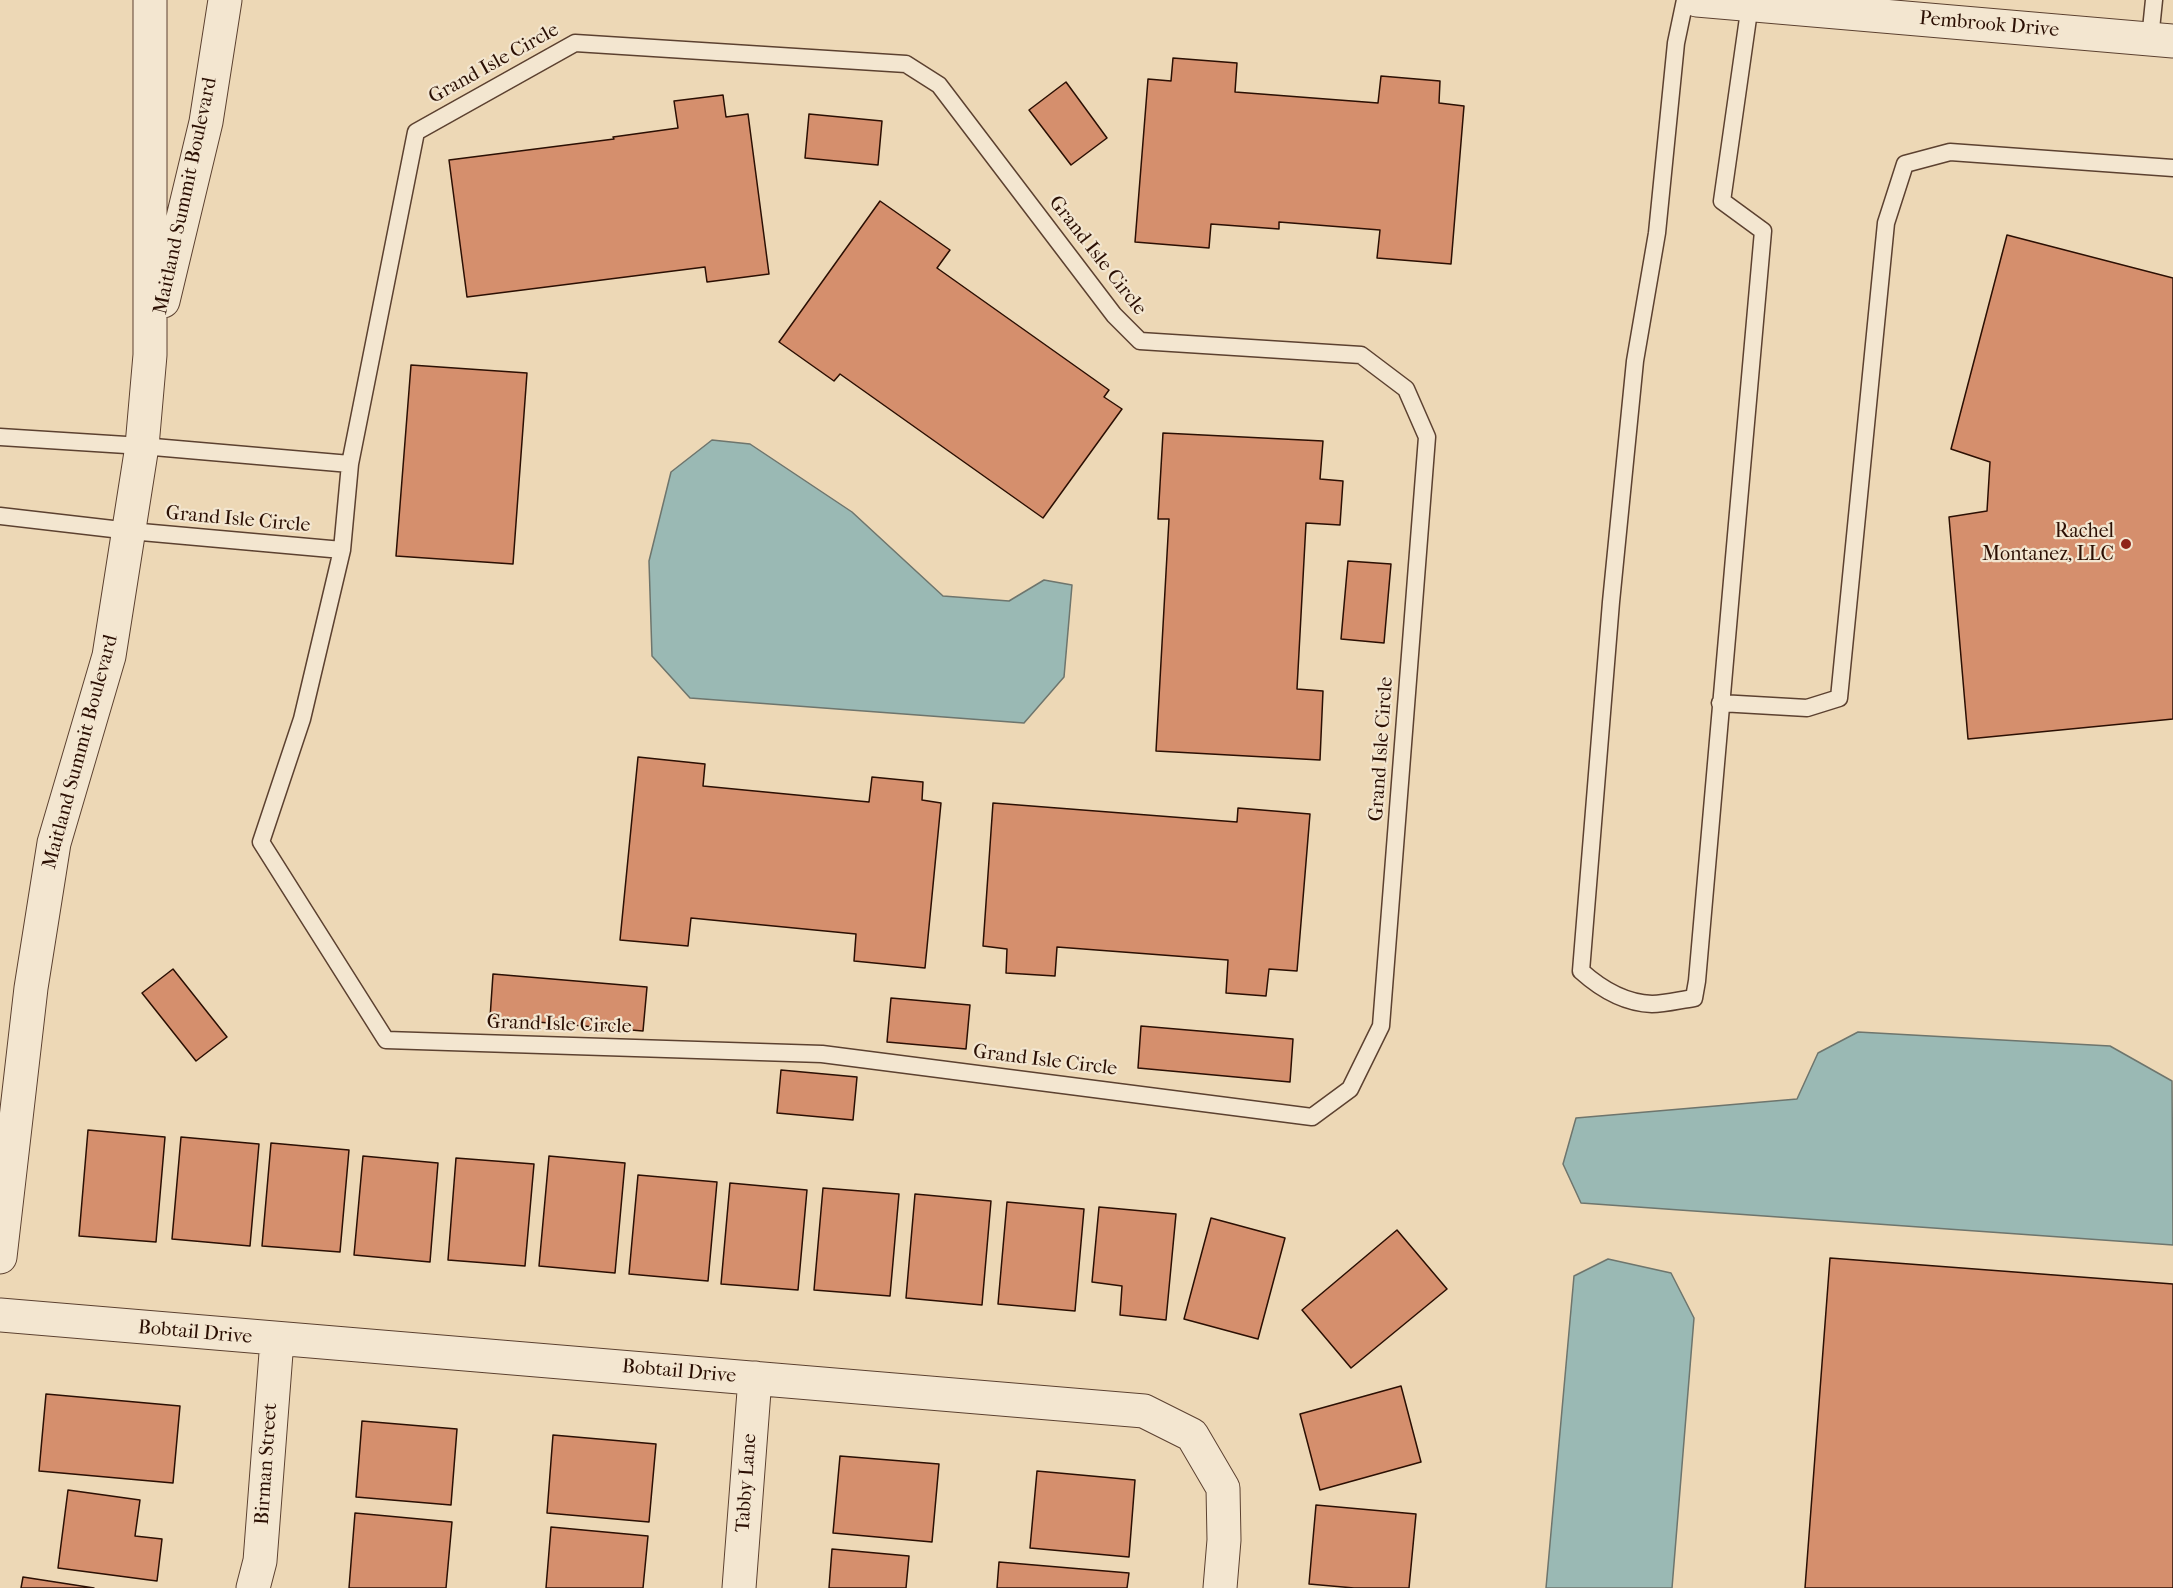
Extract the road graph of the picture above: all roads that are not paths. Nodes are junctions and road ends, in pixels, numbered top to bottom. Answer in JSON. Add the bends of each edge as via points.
{"nodes":[{"id":1,"x":150,"y":0,"type":"edge"},
{"id":2,"x":225,"y":0,"type":"edge"},
{"id":3,"x":1685,"y":0,"type":"edge"},
{"id":4,"x":1697,"y":0,"type":"edge"},
{"id":5,"x":2154,"y":0,"type":"edge"},
{"id":6,"x":1750,"y":2,"type":"edge"},
{"id":7,"x":2161,"y":40,"type":"edge"},
{"id":8,"x":2173,"y":168,"type":"edge"},
{"id":9,"x":150,"y":356,"type":"junction"},
{"id":10,"x":0,"y":437,"type":"edge"},
{"id":11,"x":142,"y":446,"type":"junction"},
{"id":12,"x":350,"y":464,"type":"junction"},
{"id":13,"x":0,"y":516,"type":"edge"},
{"id":14,"x":130,"y":531,"type":"junction"},
{"id":15,"x":342,"y":550,"type":"junction"},
{"id":16,"x":1720,"y":703,"type":"junction"},
{"id":17,"x":0,"y":1257,"type":"edge"},
{"id":18,"x":0,"y":1316,"type":"edge"},
{"id":19,"x":277,"y":1340,"type":"junction"},
{"id":20,"x":755,"y":1378,"type":"junction"},
{"id":21,"x":253,"y":1588,"type":"edge"},
{"id":22,"x":739,"y":1588,"type":"edge"},
{"id":23,"x":1220,"y":1588,"type":"edge"}],
"edges":[{"from":1,"to":9,"type":"street","name":"Maitland Summit Boulevard"},
{"from":2,"to":9,"type":"street","name":"Maitland Summit Boulevard","via":[[206,122]]},
{"from":3,"to":16,"type":"lane","via":[[1676,43],[1657,233],[1635,362],[1581,971],[1597,986],[1617,996],[1652,1004],[1694,998]]},
{"from":4,"to":6,"type":"street","name":"Pembrook Drive"},
{"from":5,"to":7,"type":"lane"},
{"from":6,"to":7,"type":"street","name":"Pembrook Drive"},
{"from":6,"to":16,"type":"lane","via":[[1722,201],[1762,231]]},
{"from":8,"to":16,"type":"lane","via":[[1950,152],[1905,164],[1886,223],[1839,698],[1807,708]]},
{"from":9,"to":11,"type":"street","name":"Maitland Summit Boulevard"},
{"from":10,"to":11,"type":"lane"},
{"from":11,"to":12,"type":"lane"},
{"from":11,"to":14,"type":"street","name":"Maitland Summit Boulevard"},
{"from":12,"to":15,"type":"lane","name":"Grand Isle Circle"},
{"from":12,"to":15,"type":"lane","name":"Grand Isle Circle","via":[[416,132],[575,43],[906,64],[939,85],[1114,315],[1140,341],[1361,355],[1406,389],[1427,437],[1381,1026],[1350,1089],[1312,1117],[822,1054],[386,1040],[261,842],[302,719]]},
{"from":13,"to":14,"type":"lane","name":"Grand Isle Circle"},
{"from":14,"to":15,"type":"lane","name":"Grand Isle Circle"},
{"from":14,"to":17,"type":"street","name":"Maitland Summit Boulevard","via":[[109,656],[54,843],[31,988]]},
{"from":18,"to":19,"type":"street","name":"Bobtail Drive"},
{"from":19,"to":20,"type":"street","name":"Bobtail Drive"},
{"from":19,"to":21,"type":"street","name":"Birman Street","via":[[260,1561]]},
{"from":20,"to":22,"type":"street","name":"Tabby Lane"},
{"from":20,"to":23,"type":"street","name":"Bobtail Drive","via":[[1144,1411],[1192,1435],[1223,1488]]}]}
